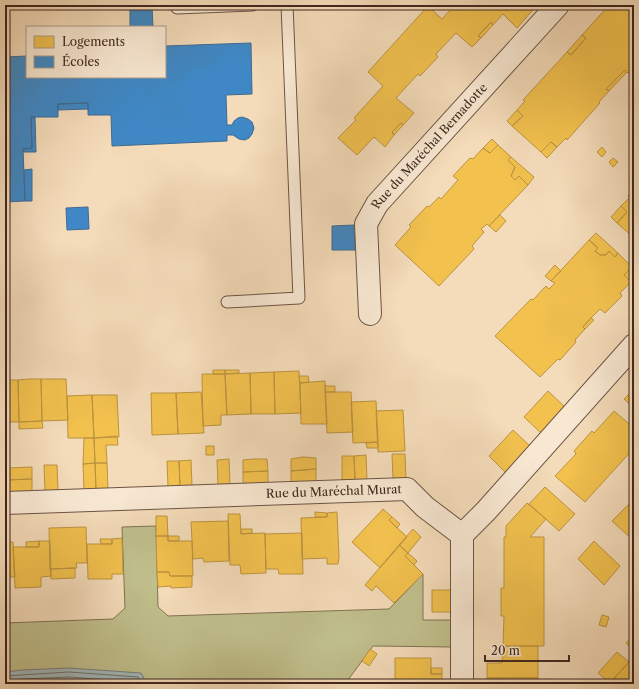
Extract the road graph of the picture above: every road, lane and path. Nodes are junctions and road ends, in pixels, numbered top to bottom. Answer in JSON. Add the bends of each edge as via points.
{"nodes":[{"id":1,"x":252,"y":5,"type":"edge"},
{"id":2,"x":287,"y":5,"type":"edge"},
{"id":3,"x":558,"y":5,"type":"edge"},
{"id":4,"x":177,"y":8,"type":"dead end"},
{"id":5,"x":227,"y":302,"type":"dead end"},
{"id":6,"x":370,"y":314,"type":"dead end"},
{"id":7,"x":634,"y":345,"type":"edge"},
{"id":8,"x":5,"y":503,"type":"edge"},
{"id":9,"x":462,"y":535,"type":"junction"},
{"id":10,"x":462,"y":684,"type":"edge"}],
"edges":[{"from":1,"to":4,"type":"lane"},
{"from":2,"to":5,"type":"lane","via":[[299,298]]},
{"from":3,"to":6,"type":"street","name":"Rue du Maréchal Bernadotte","via":[[377,204],[366,224]]},
{"from":7,"to":9,"type":"street"},
{"from":8,"to":9,"type":"street","name":"Rue du Maréchal Murat","via":[[407,489],[425,507]]},
{"from":9,"to":10,"type":"street"}]}
